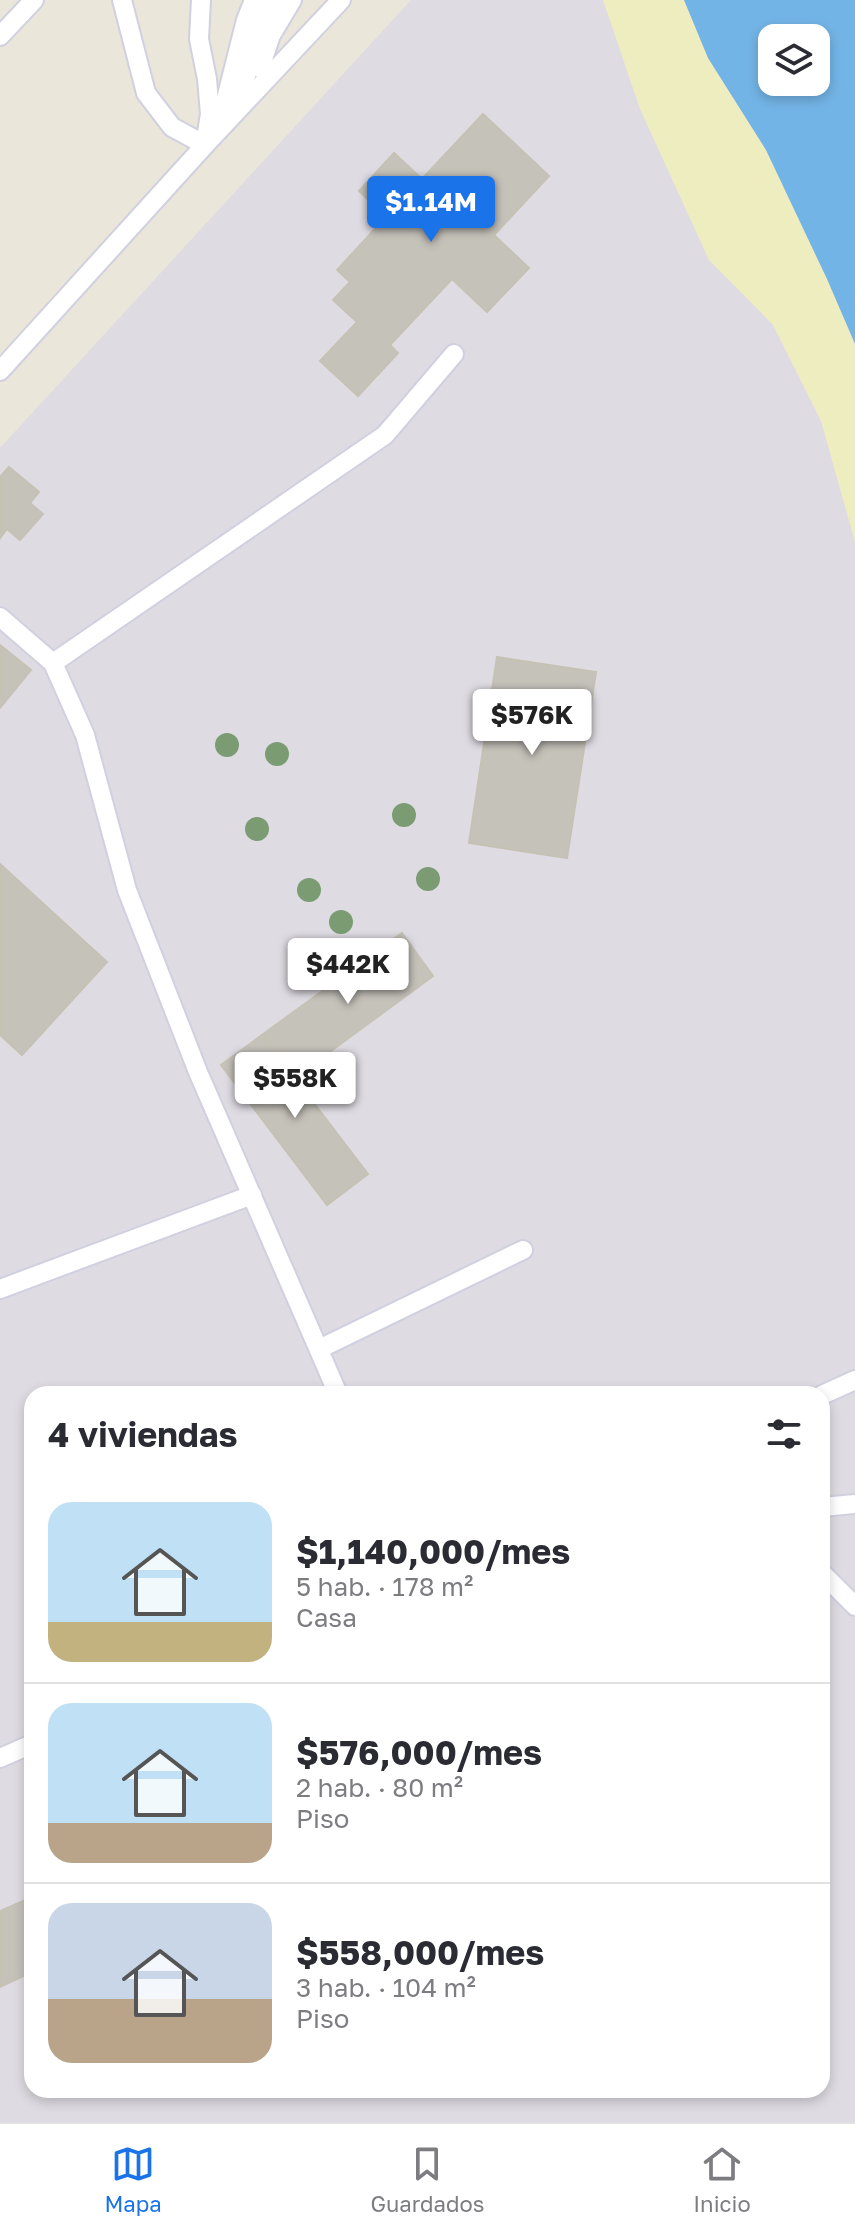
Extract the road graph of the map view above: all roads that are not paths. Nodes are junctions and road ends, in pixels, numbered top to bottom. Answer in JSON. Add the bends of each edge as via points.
{"nodes":[{"id":1,"x":34,"y":0,"type":"edge"},
{"id":2,"x":122,"y":0,"type":"edge"},
{"id":3,"x":201,"y":0,"type":"edge"},
{"id":4,"x":254,"y":0,"type":"edge"},
{"id":5,"x":273,"y":0,"type":"edge"},
{"id":6,"x":292,"y":0,"type":"edge"},
{"id":7,"x":341,"y":0,"type":"edge"},
{"id":8,"x":0,"y":36,"type":"edge"},
{"id":9,"x":250,"y":97,"type":"junction"},
{"id":10,"x":236,"y":112,"type":"junction"},
{"id":11,"x":219,"y":130,"type":"junction"},
{"id":12,"x":205,"y":145,"type":"junction"},
{"id":13,"x":454,"y":354,"type":"dead end"},
{"id":14,"x":0,"y":371,"type":"edge"},
{"id":15,"x":0,"y":617,"type":"edge"},
{"id":16,"x":53,"y":663,"type":"junction"},
{"id":17,"x":252,"y":1195,"type":"junction"},
{"id":18,"x":523,"y":1250,"type":"dead end"},
{"id":19,"x":0,"y":1289,"type":"edge"},
{"id":20,"x":319,"y":1349,"type":"junction"},
{"id":21,"x":855,"y":1380,"type":"edge"},
{"id":22,"x":335,"y":1386,"type":"edge"},
{"id":23,"x":830,"y":1391,"type":"edge"},
{"id":24,"x":855,"y":1504,"type":"edge"},
{"id":25,"x":830,"y":1506,"type":"edge"},
{"id":26,"x":830,"y":1581,"type":"edge"},
{"id":27,"x":855,"y":1606,"type":"edge"},
{"id":28,"x":24,"y":1748,"type":"edge"},
{"id":29,"x":0,"y":1758,"type":"edge"}],
"edges":[{"from":1,"to":8,"type":"lane"},
{"from":2,"to":12,"type":"lane","via":[[146,93],[172,127]]},
{"from":3,"to":12,"type":"lane","via":[[199,39],[210,114]]},
{"from":4,"to":11,"type":"lane"},
{"from":5,"to":10,"type":"lane"},
{"from":6,"to":9,"type":"lane","via":[[271,35]]},
{"from":7,"to":9,"type":"lane"},
{"from":9,"to":10,"type":"lane"},
{"from":10,"to":11,"type":"lane"},
{"from":11,"to":12,"type":"lane"},
{"from":12,"to":14,"type":"lane"},
{"from":13,"to":16,"type":"lane","via":[[385,435]]},
{"from":15,"to":16,"type":"lane"},
{"from":16,"to":17,"type":"lane","via":[[85,735],[127,890]]},
{"from":17,"to":19,"type":"lane"},
{"from":17,"to":20,"type":"lane"},
{"from":18,"to":20,"type":"lane"},
{"from":20,"to":22,"type":"lane"},
{"from":21,"to":23,"type":"lane"},
{"from":24,"to":25,"type":"lane"},
{"from":26,"to":27,"type":"lane"},
{"from":28,"to":29,"type":"lane"}]}
